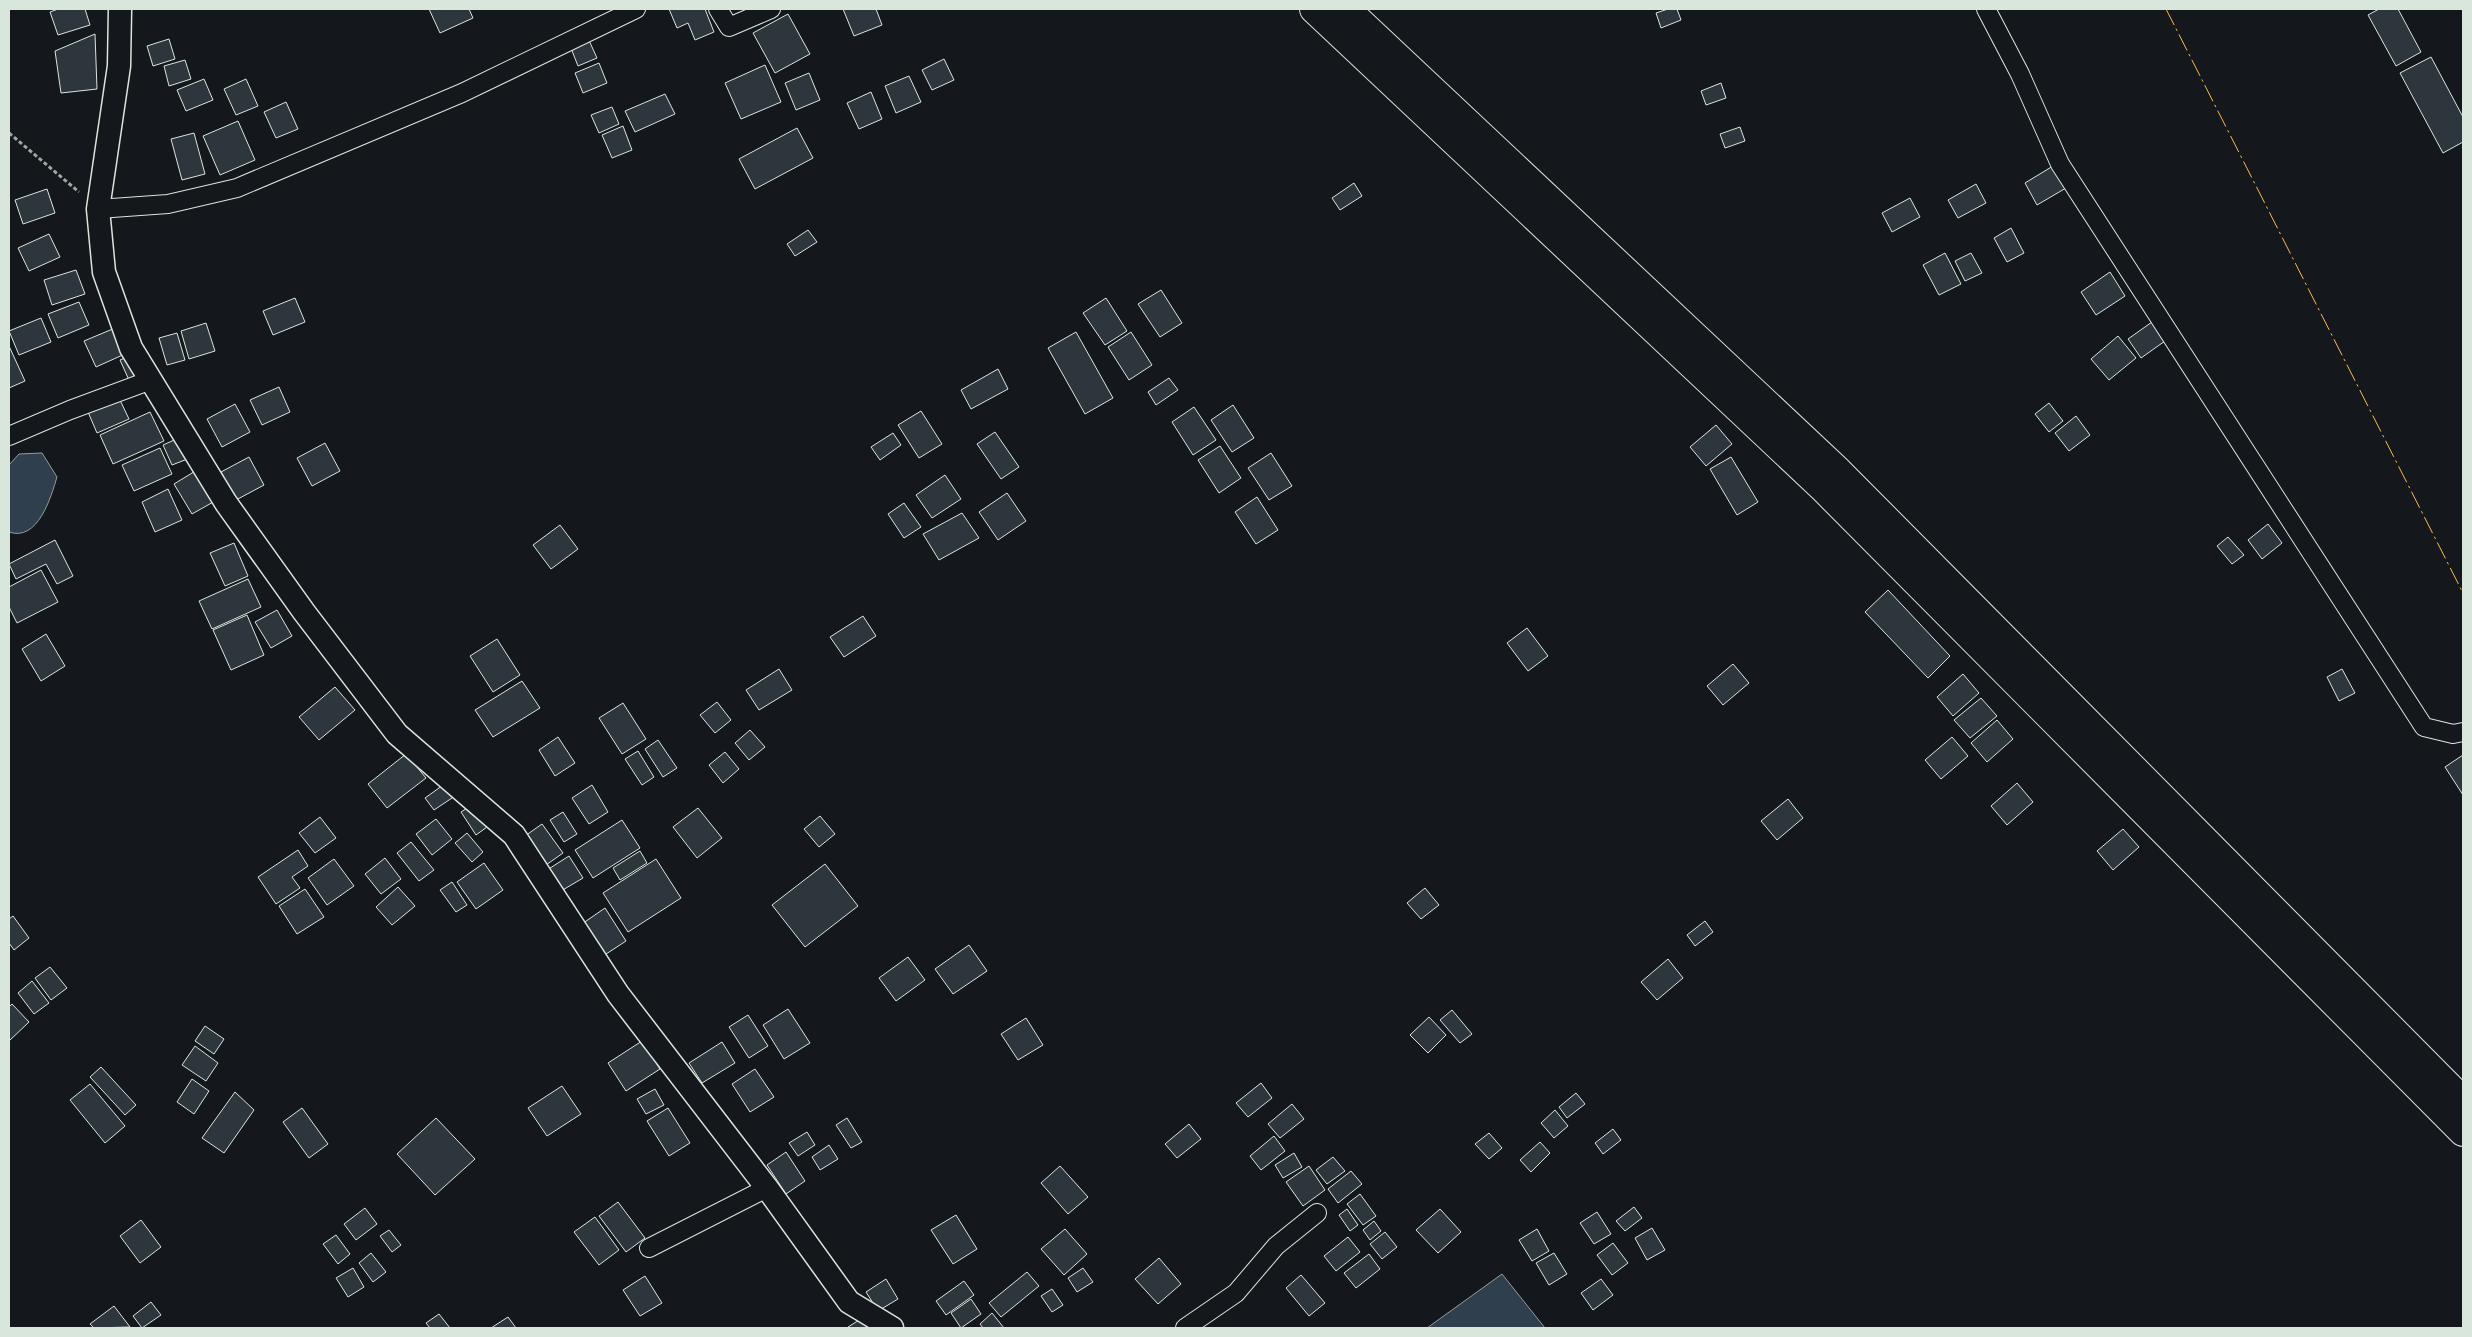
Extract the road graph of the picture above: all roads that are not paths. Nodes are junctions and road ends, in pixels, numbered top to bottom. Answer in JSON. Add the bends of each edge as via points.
{"nodes":[{"id":1,"x":120,"y":9,"type":"edge"},
{"id":2,"x":636,"y":9,"type":"edge"},
{"id":3,"x":718,"y":9,"type":"edge"},
{"id":4,"x":771,"y":9,"type":"edge"},
{"id":5,"x":1314,"y":9,"type":"edge"},
{"id":6,"x":1346,"y":9,"type":"edge"},
{"id":7,"x":1986,"y":9,"type":"edge"},
{"id":8,"x":98,"y":209,"type":"junction"},
{"id":9,"x":151,"y":380,"type":"junction"},
{"id":10,"x":9,"y":436,"type":"edge"},
{"id":11,"x":2463,"y":732,"type":"edge"},
{"id":12,"x":2463,"y":1101,"type":"edge"},
{"id":13,"x":2463,"y":1132,"type":"edge"},
{"id":14,"x":767,"y":1188,"type":"junction"},
{"id":15,"x":1317,"y":1213,"type":"dead end"},
{"id":16,"x":649,"y":1248,"type":"dead end"},
{"id":17,"x":892,"y":1328,"type":"edge"},
{"id":18,"x":1185,"y":1328,"type":"edge"}],
"edges":[{"from":1,"to":8,"type":"street","via":[[119,66]]},
{"from":2,"to":8,"type":"street","via":[[462,93],[237,188],[168,204]]},
{"from":3,"to":4,"type":"street","via":[[729,27]]},
{"from":5,"to":13,"type":"main road","via":[[1822,487]]},
{"from":6,"to":12,"type":"main road","via":[[1838,471]]},
{"from":7,"to":11,"type":"street","via":[[2020,74],[2060,164],[2424,727],[2453,734]]},
{"from":8,"to":9,"type":"street","via":[[104,272],[131,348]]},
{"from":9,"to":10,"type":"street"},
{"from":9,"to":14,"type":"street","via":[[226,503],[397,734],[514,835],[618,994]]},
{"from":14,"to":16,"type":"street"},
{"from":14,"to":17,"type":"street","via":[[849,1302]]},
{"from":15,"to":18,"type":"street","via":[[1276,1246],[1236,1293]]}]}
